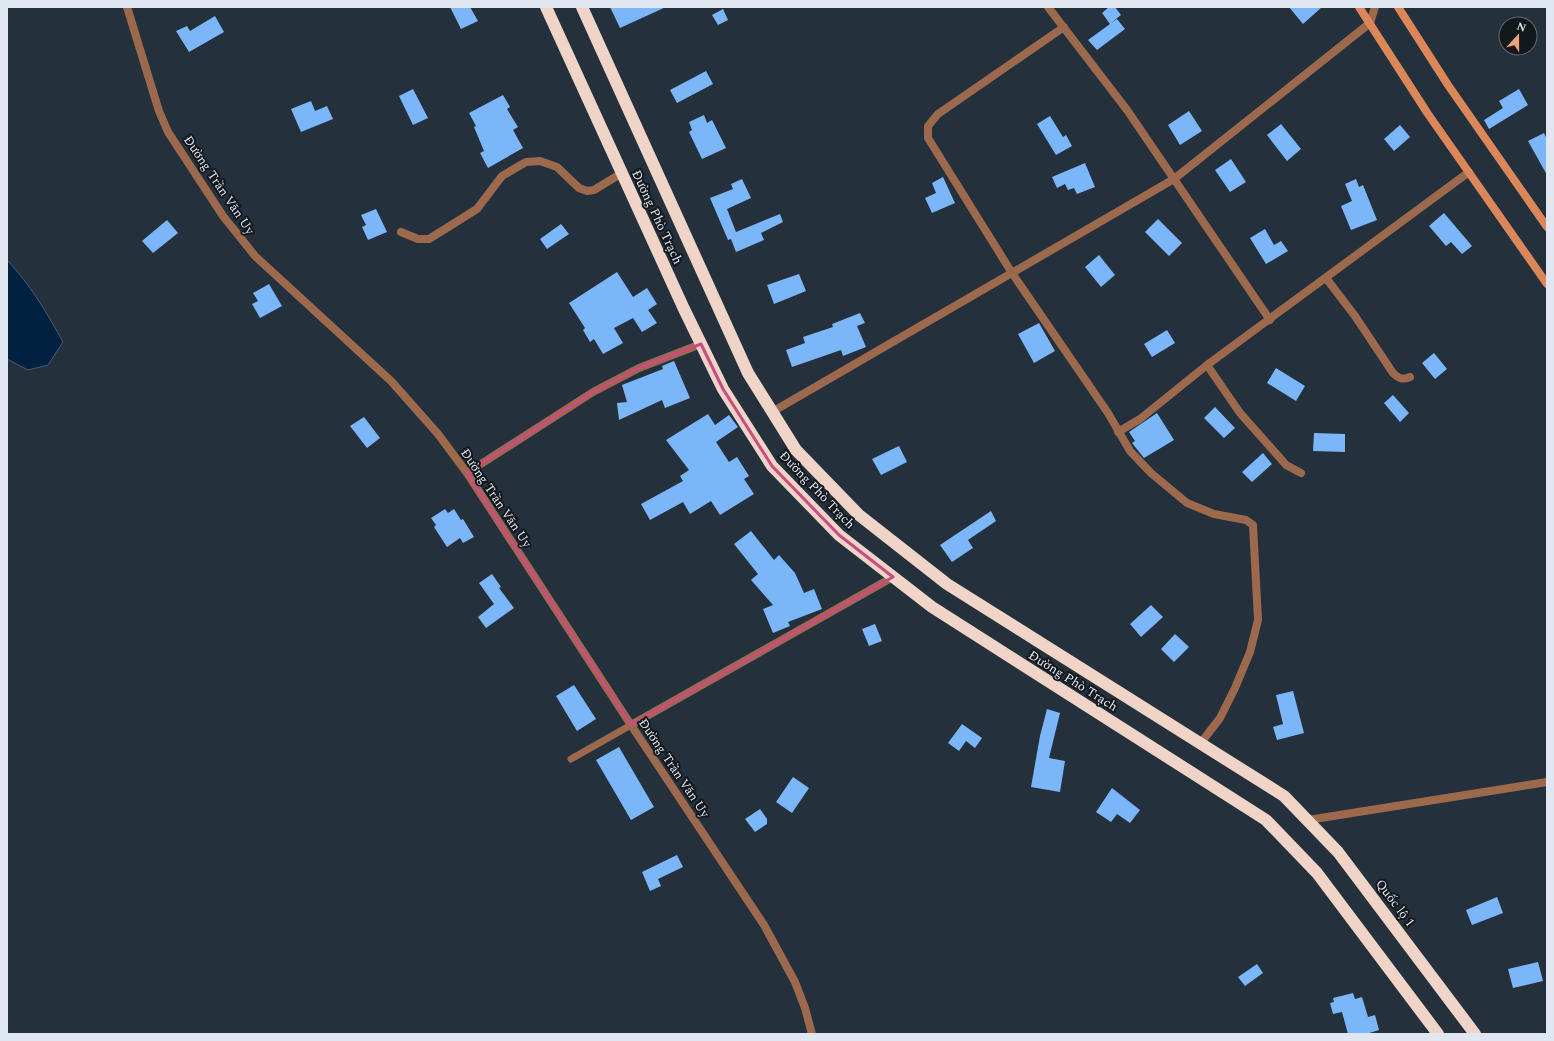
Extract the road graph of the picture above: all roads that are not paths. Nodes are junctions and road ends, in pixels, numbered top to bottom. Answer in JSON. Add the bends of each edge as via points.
{"nodes":[{"id":1,"x":127,"y":7,"type":"edge"},
{"id":2,"x":546,"y":7,"type":"edge"},
{"id":3,"x":582,"y":7,"type":"edge"},
{"id":4,"x":1048,"y":7,"type":"edge"},
{"id":5,"x":1359,"y":7,"type":"edge"},
{"id":6,"x":1375,"y":7,"type":"edge"},
{"id":7,"x":1398,"y":7,"type":"edge"},
{"id":8,"x":1370,"y":23,"type":"junction"},
{"id":9,"x":1064,"y":27,"type":"junction"},
{"id":10,"x":1468,"y":172,"type":"junction"},
{"id":11,"x":622,"y":174,"type":"junction"},
{"id":12,"x":1174,"y":179,"type":"junction"},
{"id":13,"x":1547,"y":227,"type":"edge"},
{"id":14,"x":401,"y":232,"type":"dead end"},
{"id":15,"x":1012,"y":273,"type":"junction"},
{"id":16,"x":1326,"y":278,"type":"junction"},
{"id":17,"x":1547,"y":284,"type":"edge"},
{"id":18,"x":1270,"y":320,"type":"junction"},
{"id":19,"x":701,"y":344,"type":"junction"},
{"id":20,"x":1207,"y":365,"type":"junction"},
{"id":21,"x":1410,"y":377,"type":"dead end"},
{"id":22,"x":772,"y":412,"type":"junction"},
{"id":23,"x":1118,"y":432,"type":"junction"},
{"id":24,"x":467,"y":473,"type":"junction"},
{"id":25,"x":1301,"y":473,"type":"dead end"},
{"id":26,"x":892,"y":577,"type":"junction"},
{"id":27,"x":631,"y":725,"type":"junction"},
{"id":28,"x":1200,"y":744,"type":"junction"},
{"id":29,"x":571,"y":759,"type":"dead end"},
{"id":30,"x":1547,"y":782,"type":"edge"},
{"id":31,"x":1284,"y":796,"type":"joint"},
{"id":32,"x":1308,"y":820,"type":"junction"},
{"id":33,"x":812,"y":1034,"type":"edge"},
{"id":34,"x":1438,"y":1034,"type":"edge"},
{"id":35,"x":1475,"y":1034,"type":"edge"}],
"edges":[{"from":1,"to":24,"type":"street","name":"Đường Trần Văn Uy","via":[[159,111],[168,132],[223,216],[255,256],[391,381],[438,434]]},
{"from":2,"to":11,"type":"highway","name":"Đường Phò Trạch"},
{"from":3,"to":22,"type":"highway","name":"Đường Phò Trạch","via":[[748,373]]},
{"from":4,"to":9,"type":"street"},
{"from":5,"to":8,"type":"street"},
{"from":6,"to":8,"type":"street"},
{"from":7,"to":13,"type":"street","via":[[1448,85]]},
{"from":8,"to":10,"type":"street"},
{"from":8,"to":12,"type":"street"},
{"from":9,"to":12,"type":"street","via":[[1127,110]]},
{"from":9,"to":15,"type":"street","via":[[938,114],[928,126],[928,138]]},
{"from":10,"to":16,"type":"street"},
{"from":10,"to":17,"type":"street"},
{"from":11,"to":14,"type":"street","via":[[594,190],[586,191],[579,188],[557,167],[540,161],[526,162],[502,176],[477,209],[429,239],[418,239]]},
{"from":11,"to":19,"type":"highway","name":"Đường Phò Trạch"},
{"from":12,"to":15,"type":"street"},
{"from":12,"to":18,"type":"street"},
{"from":15,"to":22,"type":"street"},
{"from":15,"to":23,"type":"street","via":[[1108,412]]},
{"from":16,"to":18,"type":"street"},
{"from":16,"to":21,"type":"street","via":[[1393,373],[1400,379]]},
{"from":18,"to":20,"type":"street"},
{"from":19,"to":24,"type":"street","via":[[639,368],[593,392]]},
{"from":19,"to":26,"type":"highway","name":"Đường Phò Trạch","via":[[723,389],[772,466],[839,535]]},
{"from":20,"to":23,"type":"street","via":[[1140,419]]},
{"from":20,"to":25,"type":"street","via":[[1236,408],[1261,437],[1286,464]]},
{"from":22,"to":28,"type":"highway","name":"Đường Phò Trạch","via":[[796,450],[859,515],[947,584]]},
{"from":23,"to":28,"type":"street","via":[[1130,451],[1146,468],[1187,503],[1214,514],[1246,520],[1253,525],[1258,620],[1250,652],[1235,688],[1220,718]]},
{"from":24,"to":27,"type":"street","name":"Đường Trần Văn Uy"},
{"from":26,"to":27,"type":"street"},
{"from":26,"to":34,"type":"highway","name":"Đường Phò Trạch","via":[[938,612],[1266,820],[1317,873]]},
{"from":27,"to":29,"type":"lane"},
{"from":27,"to":33,"type":"street","name":"Đường Trần Văn Uy","via":[[764,925],[795,982]]},
{"from":28,"to":31,"type":"highway","name":"Đường Phò Trạch"},
{"from":30,"to":32,"type":"street"},
{"from":31,"to":32,"type":"highway","name":"Quốc lộ 1"},
{"from":32,"to":35,"type":"highway","name":"Quốc lộ 1","via":[[1338,852]]}]}
